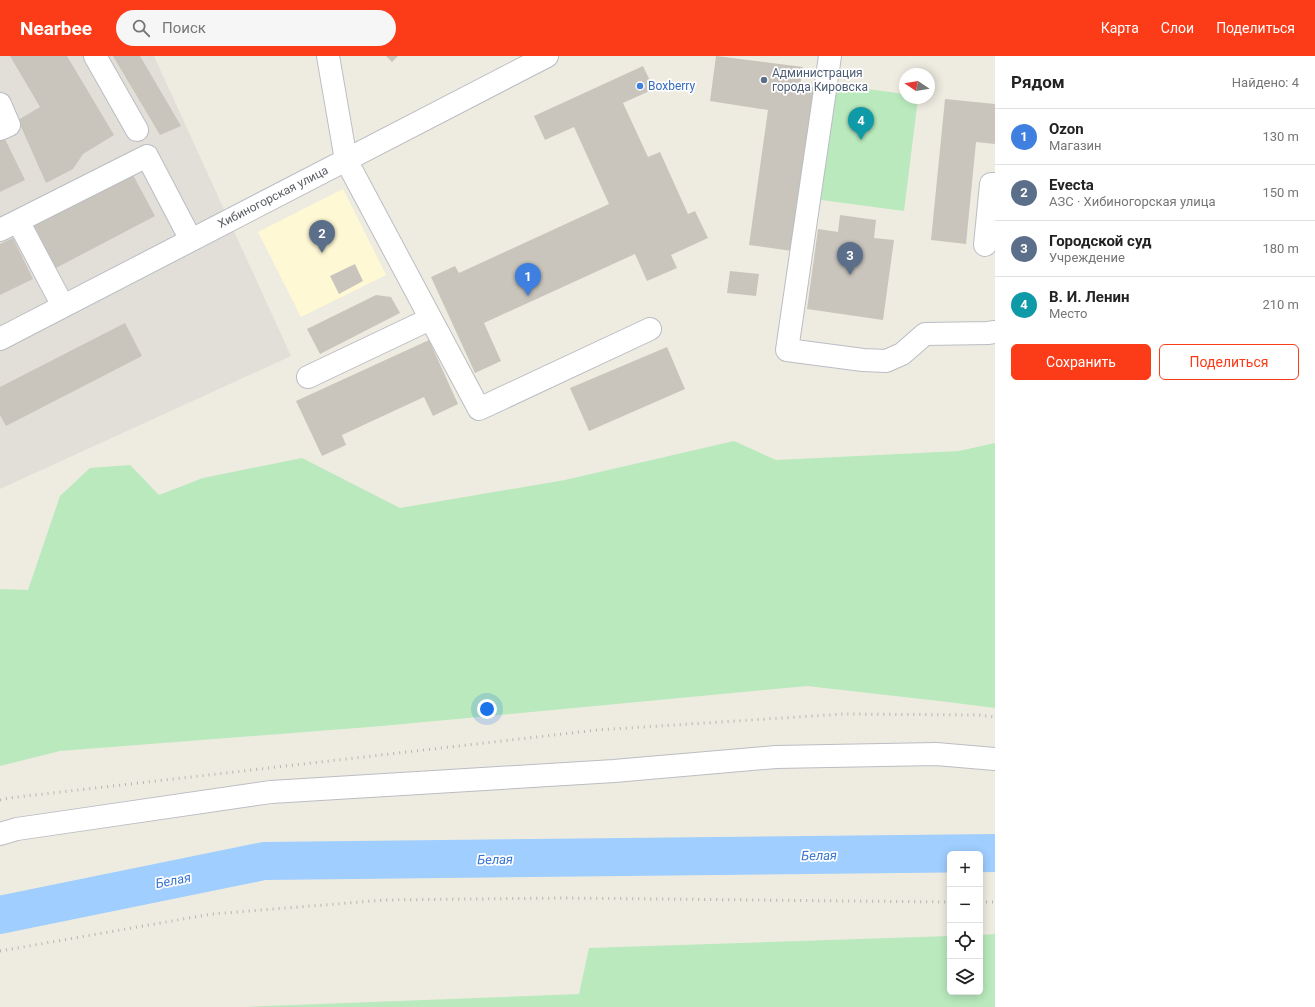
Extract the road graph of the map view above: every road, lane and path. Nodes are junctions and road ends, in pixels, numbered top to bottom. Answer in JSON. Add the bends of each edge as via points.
{"nodes":[{"id":1,"x":95,"y":56,"type":"edge"},
{"id":2,"x":328,"y":56,"type":"edge"},
{"id":3,"x":547,"y":56,"type":"edge"},
{"id":4,"x":830,"y":56,"type":"edge"},
{"id":5,"x":0,"y":104,"type":"edge"},
{"id":6,"x":0,"y":129,"type":"edge"},
{"id":7,"x":137,"y":130,"type":"dead end"},
{"id":8,"x":346,"y":160,"type":"junction"},
{"id":9,"x":995,"y":184,"type":"edge"},
{"id":10,"x":9,"y":226,"type":"edge"},
{"id":11,"x":191,"y":240,"type":"junction"},
{"id":12,"x":985,"y":245,"type":"dead end"},
{"id":13,"x":63,"y":306,"type":"junction"},
{"id":14,"x":430,"y":318,"type":"junction"},
{"id":15,"x":650,"y":329,"type":"dead end"},
{"id":16,"x":995,"y":332,"type":"edge"},
{"id":17,"x":0,"y":339,"type":"edge"},
{"id":18,"x":308,"y":377,"type":"dead end"},
{"id":19,"x":995,"y":759,"type":"edge"},
{"id":20,"x":0,"y":834,"type":"edge"}],
"edges":[{"from":1,"to":7,"type":"street"},
{"from":2,"to":8,"type":"street"},
{"from":3,"to":8,"type":"street","name":"Хибиногорская улица"},
{"from":4,"to":16,"type":"street","via":[[787,350],[886,361],[902,354],[925,334]]},
{"from":5,"to":6,"type":"street","via":[[9,125]]},
{"from":8,"to":11,"type":"street","name":"Хибиногорская улица"},
{"from":8,"to":14,"type":"street"},
{"from":9,"to":12,"type":"street","via":[[991,184]]},
{"from":10,"to":11,"type":"street","via":[[147,156]]},
{"from":10,"to":13,"type":"street"},
{"from":11,"to":13,"type":"street","name":"Хибиногорская улица"},
{"from":13,"to":17,"type":"street","name":"Хибиногорская улица"},
{"from":14,"to":15,"type":"street","via":[[478,409]]},
{"from":14,"to":18,"type":"street"},
{"from":19,"to":20,"type":"street","via":[[936,754],[776,757],[614,771],[271,792],[17,829]]}]}
